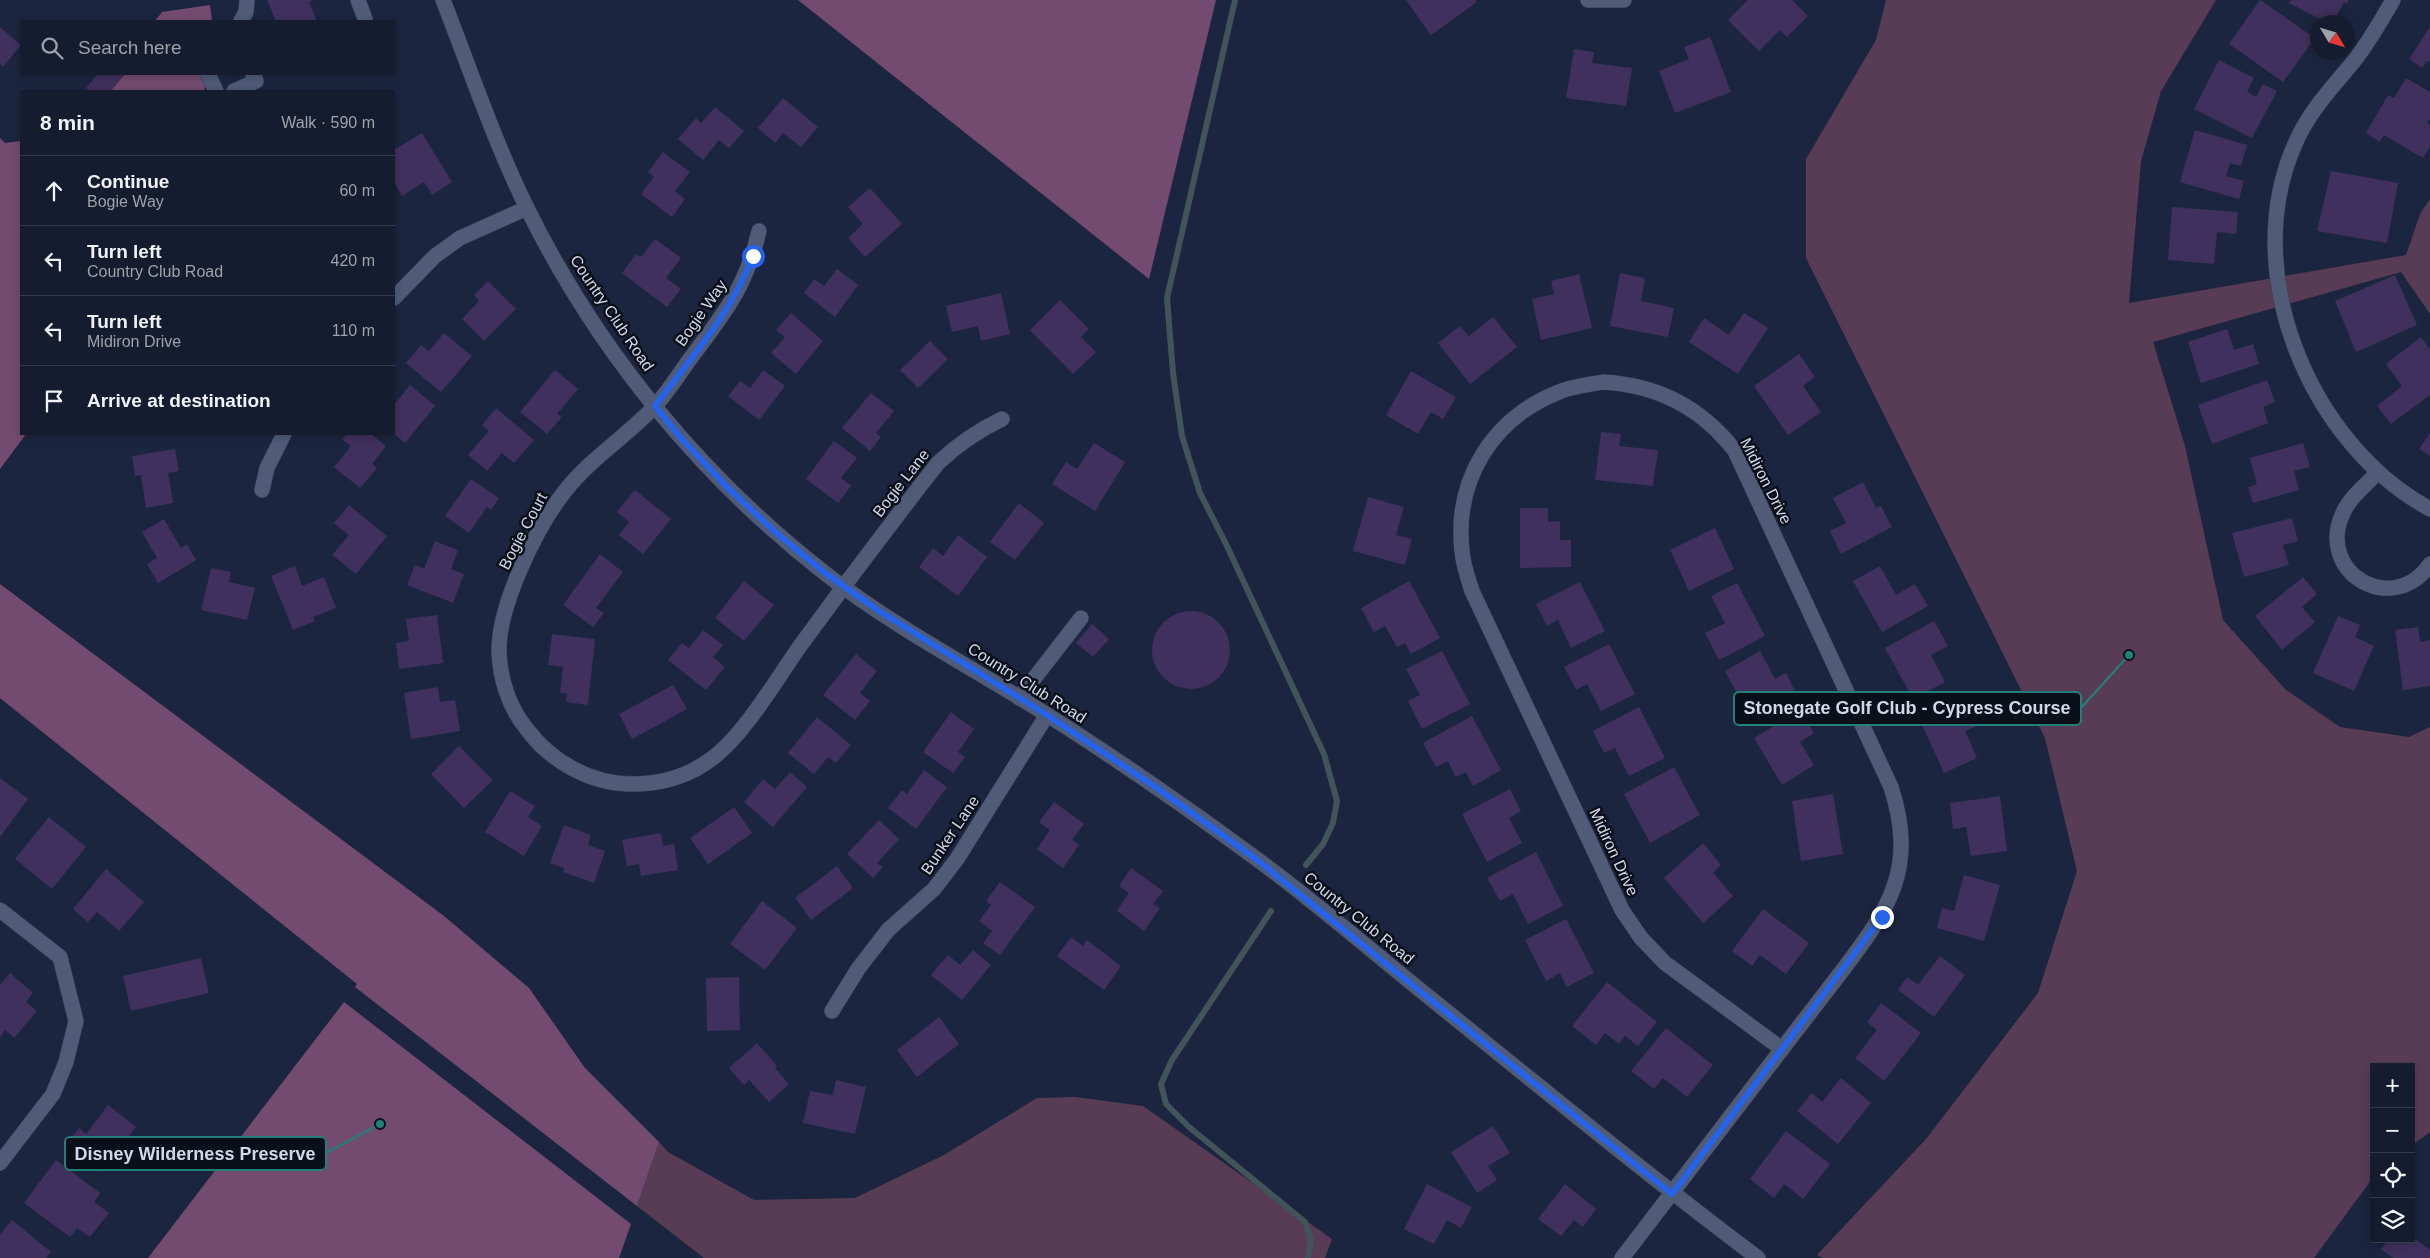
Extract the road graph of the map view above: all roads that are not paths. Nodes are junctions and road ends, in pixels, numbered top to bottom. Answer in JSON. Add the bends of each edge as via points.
{"nodes":[{"id":1,"x":247,"y":0,"type":"edge"},
{"id":2,"x":358,"y":0,"type":"edge"},
{"id":3,"x":443,"y":0,"type":"edge"},
{"id":4,"x":1588,"y":0,"type":"edge"},
{"id":5,"x":1624,"y":0,"type":"edge"},
{"id":6,"x":2392,"y":0,"type":"edge"},
{"id":7,"x":365,"y":19,"type":"dead end"},
{"id":8,"x":242,"y":20,"type":"edge"},
{"id":9,"x":208,"y":75,"type":"edge"},
{"id":10,"x":253,"y":75,"type":"edge"},
{"id":11,"x":216,"y":90,"type":"edge"},
{"id":12,"x":236,"y":90,"type":"edge"},
{"id":13,"x":527,"y":208,"type":"junction"},
{"id":14,"x":759,"y":231,"type":"dead end"},
{"id":15,"x":395,"y":297,"type":"edge"},
{"id":16,"x":655,"y":406,"type":"junction"},
{"id":17,"x":1002,"y":419,"type":"dead end"},
{"id":18,"x":284,"y":435,"type":"edge"},
{"id":19,"x":2378,"y":472,"type":"junction"},
{"id":20,"x":262,"y":490,"type":"dead end"},
{"id":21,"x":2430,"y":509,"type":"edge"},
{"id":22,"x":2430,"y":564,"type":"edge"},
{"id":23,"x":843,"y":586,"type":"junction"},
{"id":24,"x":1081,"y":618,"type":"dead end"},
{"id":25,"x":1019,"y":698,"type":"junction"},
{"id":26,"x":1047,"y":715,"type":"junction"},
{"id":27,"x":0,"y":910,"type":"edge"},
{"id":28,"x":832,"y":1011,"type":"dead end"},
{"id":29,"x":1782,"y":1050,"type":"junction"},
{"id":30,"x":0,"y":1163,"type":"edge"},
{"id":31,"x":1672,"y":1194,"type":"junction"},
{"id":32,"x":1622,"y":1258,"type":"edge"},
{"id":33,"x":1758,"y":1258,"type":"edge"}],
"edges":[{"from":1,"to":8,"type":"street"},
{"from":2,"to":7,"type":"street"},
{"from":3,"to":13,"type":"street","name":"Country Club Road"},
{"from":4,"to":5,"type":"street"},
{"from":6,"to":19,"type":"street","via":[[2369,40],[2302,127],[2281,186],[2275,233],[2280,294],[2299,360],[2320,401]]},
{"from":9,"to":11,"type":"street"},
{"from":10,"to":12,"type":"street","via":[[256,81]]},
{"from":13,"to":15,"type":"street","via":[[460,238],[435,256]]},
{"from":13,"to":16,"type":"street","name":"Country Club Road","via":[[584,309]]},
{"from":14,"to":16,"type":"street","name":"Bogie Way","via":[[744,280],[732,303]]},
{"from":16,"to":23,"type":"street","name":"Country Club Road","via":[[726,486],[774,531]]},
{"from":16,"to":23,"type":"street","name":"Bogie Court","via":[[604,450],[564,491],[532,545],[513,588],[500,633],[501,671],[512,706],[546,751],[577,771],[626,784],[666,780],[703,765],[738,733]]},
{"from":17,"to":23,"type":"street","name":"Bogie Lane","via":[[978,430],[938,463]]},
{"from":18,"to":20,"type":"street","via":[[267,468]]},
{"from":19,"to":21,"type":"street","via":[[2394,487]]},
{"from":19,"to":22,"type":"street","via":[[2343,512],[2336,537],[2345,566],[2352,575],[2371,585],[2394,588],[2418,578]]},
{"from":23,"to":25,"type":"street","name":"Country Club Road"},
{"from":24,"to":25,"type":"street"},
{"from":25,"to":26,"type":"street","name":"Country Club Road"},
{"from":26,"to":28,"type":"street","name":"Bunker Lane","via":[[957,859],[934,888],[888,930]]},
{"from":26,"to":31,"type":"street","name":"Country Club Road","via":[[1157,788],[1284,880]]},
{"from":27,"to":30,"type":"street","via":[[60,958],[76,1021],[54,1094]]},
{"from":29,"to":29,"type":"street","name":"Midiron Drive","via":[[1873,931],[1895,886],[1901,836],[1891,787],[1734,451],[1725,438],[1703,417],[1677,400],[1649,389],[1603,382],[1560,391],[1533,404],[1508,422],[1480,456],[1468,482],[1461,523],[1462,551],[1472,591],[1622,910],[1641,938],[1665,963]]},
{"from":29,"to":31,"type":"street","name":"Midiron Drive"},
{"from":31,"to":32,"type":"street","name":"Midiron Drive"},
{"from":31,"to":33,"type":"street","name":"Country Club Road"}]}
